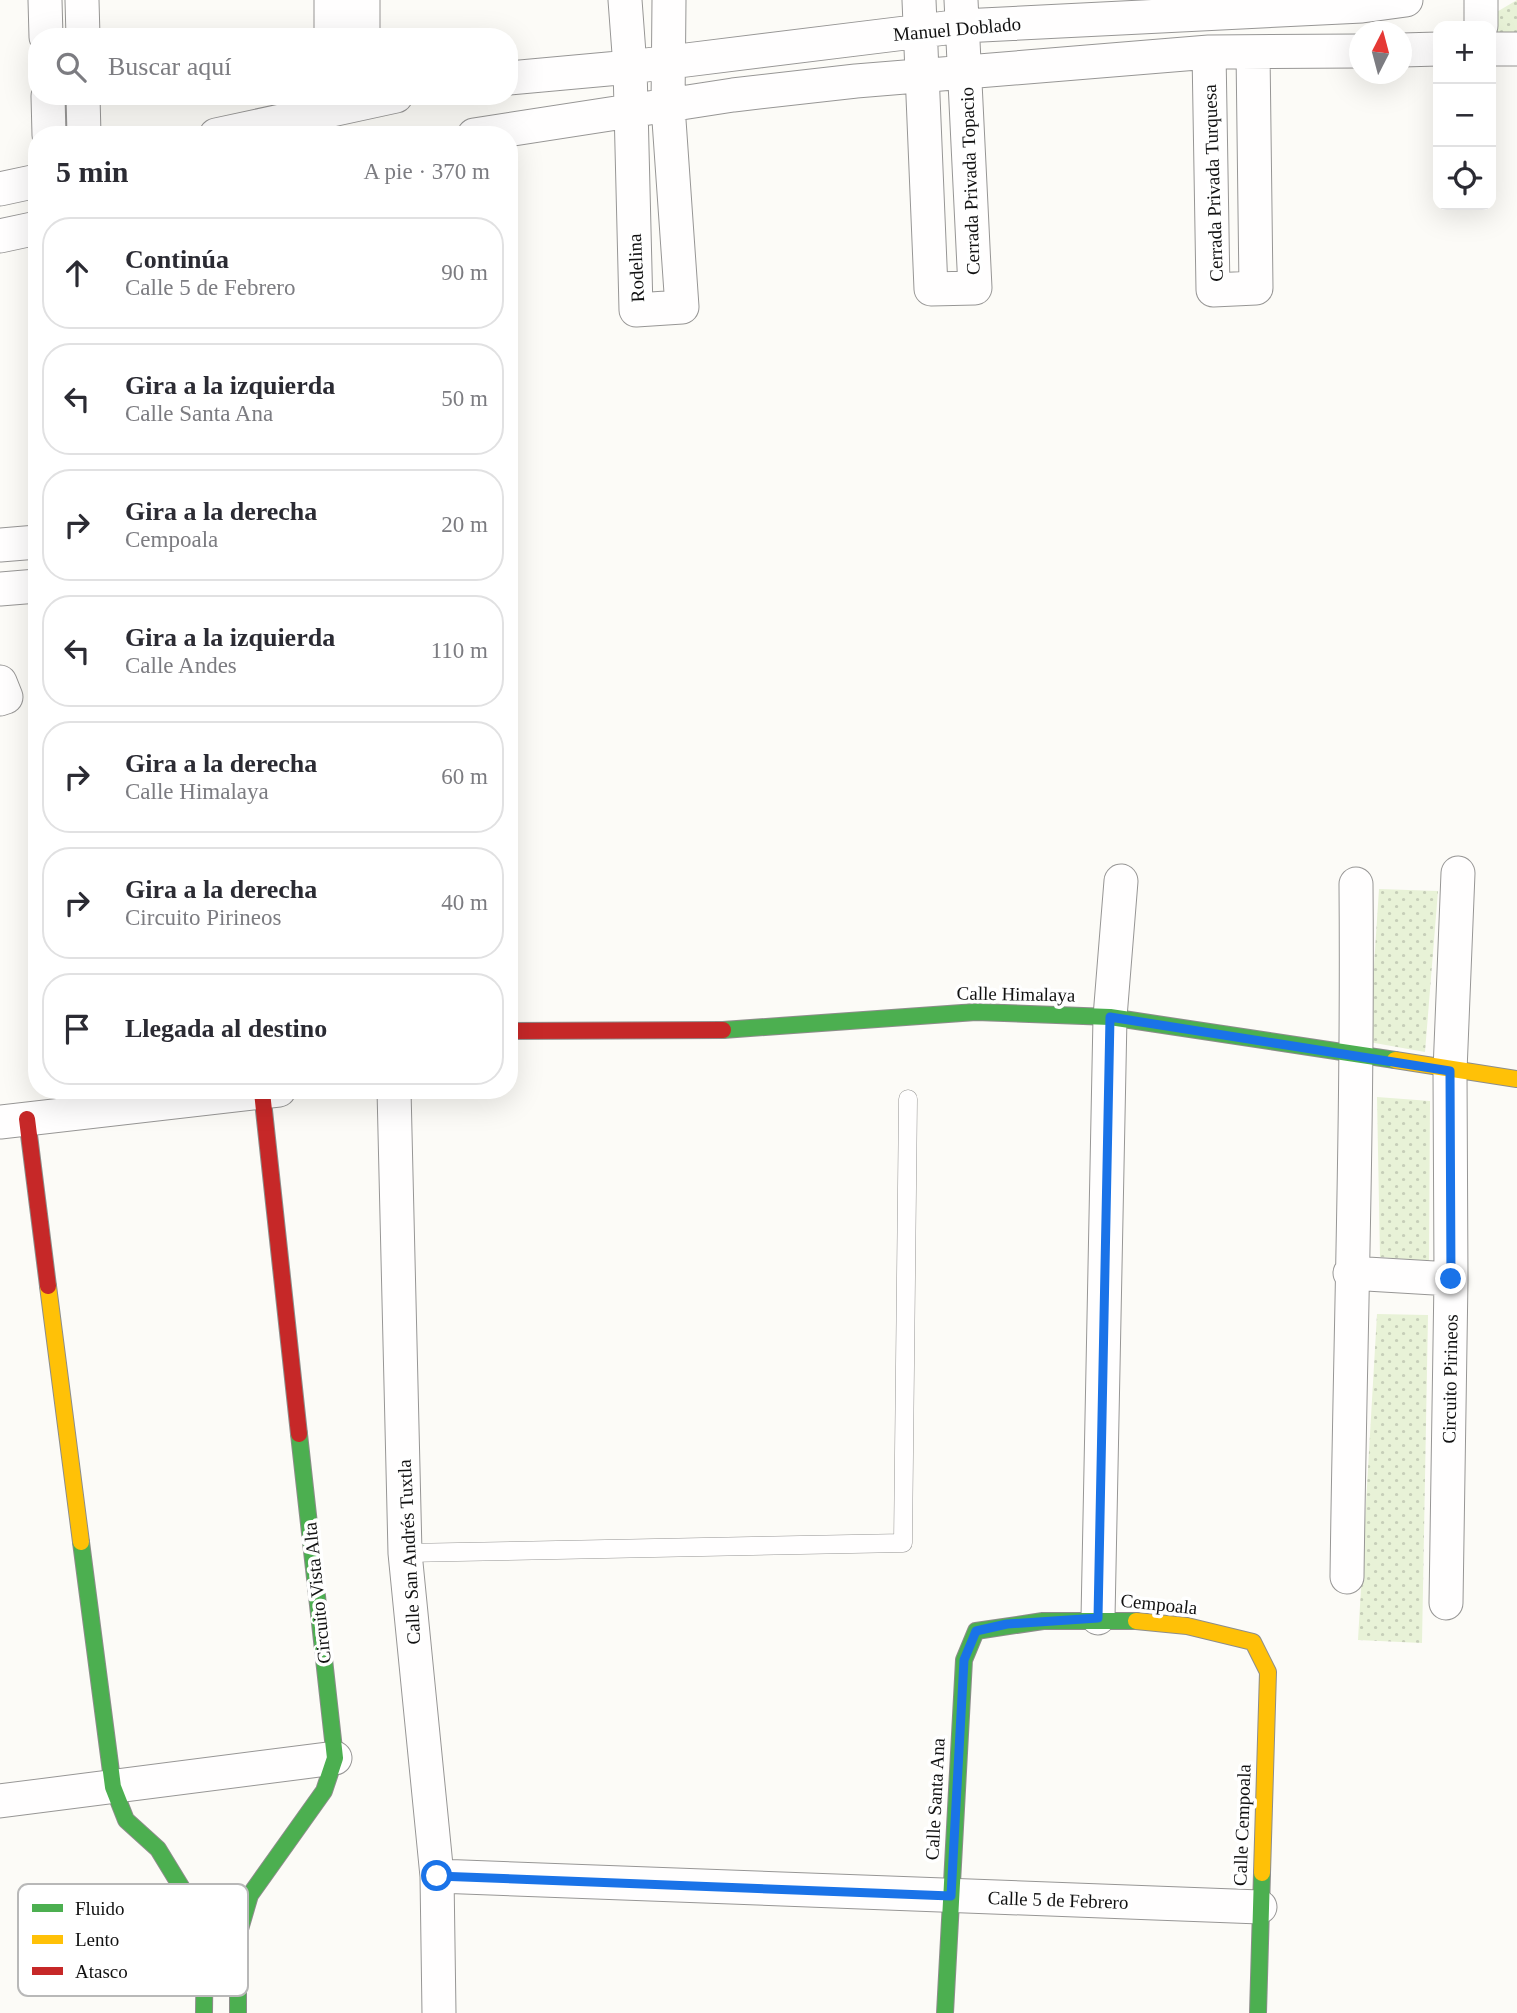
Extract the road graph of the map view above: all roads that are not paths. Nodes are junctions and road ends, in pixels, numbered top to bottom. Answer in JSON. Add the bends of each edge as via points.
{"nodes":[{"id":1,"x":45,"y":0,"type":"edge"},
{"id":2,"x":82,"y":0,"type":"edge"},
{"id":3,"x":331,"y":0,"type":"edge"},
{"id":4,"x":363,"y":0,"type":"edge"},
{"id":5,"x":625,"y":0,"type":"edge"},
{"id":6,"x":669,"y":0,"type":"edge"},
{"id":7,"x":1406,"y":0,"type":"edge"},
{"id":8,"x":1481,"y":0,"type":"edge"},
{"id":9,"x":1208,"y":6,"type":"edge"},
{"id":10,"x":1250,"y":6,"type":"edge"},
{"id":11,"x":1289,"y":9,"type":"junction"},
{"id":12,"x":961,"y":13,"type":"edge"},
{"id":13,"x":919,"y":16,"type":"edge"},
{"id":14,"x":1362,"y":19,"type":"edge"},
{"id":15,"x":1481,"y":21,"type":"edge"},
{"id":16,"x":46,"y":28,"type":"edge"},
{"id":17,"x":83,"y":28,"type":"edge"},
{"id":18,"x":331,"y":28,"type":"edge"},
{"id":19,"x":363,"y":28,"type":"edge"},
{"id":20,"x":1496,"y":48,"type":"edge"},
{"id":21,"x":1433,"y":49,"type":"edge"},
{"id":22,"x":1517,"y":49,"type":"edge"},
{"id":23,"x":1412,"y":50,"type":"edge"},
{"id":24,"x":1253,"y":51,"type":"junction"},
{"id":25,"x":1349,"y":51,"type":"edge"},
{"id":26,"x":1209,"y":52,"type":"junction"},
{"id":27,"x":1290,"y":52,"type":"junction"},
{"id":28,"x":670,"y":61,"type":"junction"},
{"id":29,"x":630,"y":67,"type":"junction"},
{"id":30,"x":966,"y":72,"type":"junction"},
{"id":31,"x":922,"y":75,"type":"junction"},
{"id":32,"x":518,"y":77,"type":"edge"},
{"id":33,"x":48,"y":105,"type":"edge"},
{"id":34,"x":83,"y":105,"type":"edge"},
{"id":35,"x":332,"y":105,"type":"edge"},
{"id":36,"x":668,"y":106,"type":"junction"},
{"id":37,"x":630,"y":111,"type":"junction"},
{"id":38,"x":49,"y":126,"type":"edge"},
{"id":39,"x":84,"y":126,"type":"edge"},
{"id":40,"x":251,"y":126,"type":"edge"},
{"id":41,"x":518,"y":128,"type":"edge"},
{"id":42,"x":28,"y":183,"type":"edge"},
{"id":43,"x":0,"y":189,"type":"edge"},
{"id":44,"x":28,"y":230,"type":"edge"},
{"id":45,"x":0,"y":236,"type":"edge"},
{"id":46,"x":28,"y":543,"type":"edge"},
{"id":47,"x":0,"y":545,"type":"edge"},
{"id":48,"x":28,"y":587,"type":"edge"},
{"id":49,"x":0,"y":589,"type":"edge"},
{"id":50,"x":0,"y":682,"type":"edge"},
{"id":51,"x":0,"y":699,"type":"edge"},
{"id":52,"x":1458,"y":873,"type":"dead end"},
{"id":53,"x":1121,"y":881,"type":"dead end"},
{"id":54,"x":1356,"y":884,"type":"dead end"},
{"id":55,"x":1110,"y":1017,"type":"junction"},
{"id":56,"x":518,"y":1031,"type":"edge"},
{"id":57,"x":1357,"y":1054,"type":"junction"},
{"id":58,"x":1450,"y":1071,"type":"junction"},
{"id":59,"x":1517,"y":1079,"type":"edge"},
{"id":60,"x":200,"y":1099,"type":"edge"},
{"id":61,"x":272,"y":1099,"type":"edge"},
{"id":62,"x":394,"y":1099,"type":"edge"},
{"id":63,"x":908,"y":1099,"type":"dead end"},
{"id":64,"x":14,"y":1120,"type":"edge"},
{"id":65,"x":1350,"y":1273,"type":"junction"},
{"id":66,"x":1451,"y":1279,"type":"junction"},
{"id":67,"x":405,"y":1553,"type":"junction"},
{"id":68,"x":1347,"y":1577,"type":"dead end"},
{"id":69,"x":1446,"y":1603,"type":"dead end"},
{"id":70,"x":1098,"y":1618,"type":"junction"},
{"id":71,"x":976,"y":1631,"type":"joint"},
{"id":72,"x":1253,"y":1642,"type":"joint"},
{"id":73,"x":335,"y":1758,"type":"junction"},
{"id":74,"x":113,"y":1787,"type":"junction"},
{"id":75,"x":0,"y":1801,"type":"edge"},
{"id":76,"x":437,"y":1876,"type":"junction"},
{"id":77,"x":179,"y":1884,"type":"edge"},
{"id":78,"x":951,"y":1896,"type":"junction"},
{"id":79,"x":248,"y":1902,"type":"edge"},
{"id":80,"x":1260,"y":1907,"type":"junction"},
{"id":81,"x":439,"y":2013,"type":"edge"},
{"id":82,"x":945,"y":2013,"type":"edge"},
{"id":83,"x":1258,"y":2013,"type":"edge"}],
"edges":[{"from":1,"to":16,"type":"street"},
{"from":2,"to":17,"type":"street"},
{"from":3,"to":18,"type":"street"},
{"from":4,"to":19,"type":"street"},
{"from":5,"to":29,"type":"street","name":"Rodelina"},
{"from":6,"to":28,"type":"street","name":"Rodelina"},
{"from":7,"to":14,"type":"street","name":"Manuel Doblado"},
{"from":8,"to":15,"type":"street"},
{"from":9,"to":10,"type":"street","name":"Manuel Doblado"},
{"from":9,"to":12,"type":"street","name":"Manuel Doblado"},
{"from":10,"to":11,"type":"street","name":"Manuel Doblado"},
{"from":11,"to":14,"type":"street","name":"Manuel Doblado"},
{"from":11,"to":27,"type":"street"},
{"from":12,"to":13,"type":"street","name":"Manuel Doblado"},
{"from":12,"to":30,"type":"street","name":"Cerrada Privada Topacio"},
{"from":13,"to":28,"type":"street","name":"Manuel Doblado"},
{"from":13,"to":31,"type":"street","name":"Cerrada Privada Topacio"},
{"from":20,"to":22,"type":"street"},
{"from":21,"to":23,"type":"street"},
{"from":24,"to":26,"type":"street"},
{"from":24,"to":26,"type":"street","name":"Cerrada Privada Turquesa","via":[[1256,288],[1213,290]]},
{"from":24,"to":27,"type":"street"},
{"from":25,"to":27,"type":"street"},
{"from":26,"to":30,"type":"street"},
{"from":28,"to":29,"type":"street","name":"Manuel Doblado"},
{"from":28,"to":36,"type":"street","name":"Rodelina"},
{"from":29,"to":32,"type":"street","name":"Manuel Doblado"},
{"from":29,"to":37,"type":"street","name":"Rodelina"},
{"from":30,"to":31,"type":"street"},
{"from":30,"to":31,"type":"street","name":"Cerrada Privada Topacio","via":[[975,288],[932,289]]},
{"from":31,"to":36,"type":"street"},
{"from":33,"to":38,"type":"street"},
{"from":34,"to":39,"type":"street"},
{"from":35,"to":40,"type":"street"},
{"from":36,"to":37,"type":"street"},
{"from":36,"to":37,"type":"street","name":"Rodelina","via":[[682,307],[636,310]]},
{"from":37,"to":41,"type":"street"},
{"from":42,"to":43,"type":"street"},
{"from":44,"to":45,"type":"street"},
{"from":46,"to":47,"type":"street"},
{"from":48,"to":49,"type":"street"},
{"from":50,"to":51,"type":"street","via":[[6,697]]},
{"from":52,"to":58,"type":"street","name":"Circuito Pirineos"},
{"from":53,"to":55,"type":"street"},
{"from":54,"to":57,"type":"street"},
{"from":55,"to":56,"type":"street","name":"Calle Himalaya","via":[[976,1012],[732,1030]]},
{"from":55,"to":57,"type":"street","name":"Calle Himalaya"},
{"from":55,"to":70,"type":"street"},
{"from":57,"to":58,"type":"street","name":"Calle Himalaya"},
{"from":57,"to":65,"type":"street"},
{"from":58,"to":59,"type":"street","name":"Calle Himalaya"},
{"from":58,"to":66,"type":"street","name":"Circuito Pirineos"},
{"from":60,"to":64,"type":"street","name":"Circuito Vista Alta"},
{"from":61,"to":73,"type":"street","name":"Circuito Vista Alta"},
{"from":62,"to":67,"type":"street","name":"Calle San Andrés Tuxtla"},
{"from":63,"to":67,"type":"lane","via":[[903,1543]]},
{"from":64,"to":74,"type":"street"},
{"from":65,"to":66,"type":"street"},
{"from":65,"to":68,"type":"street"},
{"from":66,"to":69,"type":"street","name":"Circuito Pirineos"},
{"from":67,"to":76,"type":"street","name":"Calle San Andrés Tuxtla"},
{"from":70,"to":71,"type":"street","name":"Cempoala","via":[[1007,1624]]},
{"from":70,"to":72,"type":"street","name":"Cempoala","via":[[1222,1632]]},
{"from":71,"to":78,"type":"street","name":"Calle Santa Ana","via":[[964,1660]]},
{"from":72,"to":80,"type":"street","name":"Calle Cempoala","via":[[1268,1672]]},
{"from":73,"to":74,"type":"street"},
{"from":73,"to":79,"type":"street","via":[[324,1791]]},
{"from":74,"to":75,"type":"street"},
{"from":74,"to":77,"type":"street","via":[[126,1821],[158,1849]]},
{"from":76,"to":78,"type":"street","name":"Calle 5 de Febrero"},
{"from":76,"to":81,"type":"street","name":"Calle San Andrés Tuxtla"},
{"from":78,"to":80,"type":"street","name":"Calle 5 de Febrero"},
{"from":78,"to":82,"type":"street","name":"Calle Santa Ana"},
{"from":80,"to":83,"type":"street","name":"Calle Cempoala"}]}
